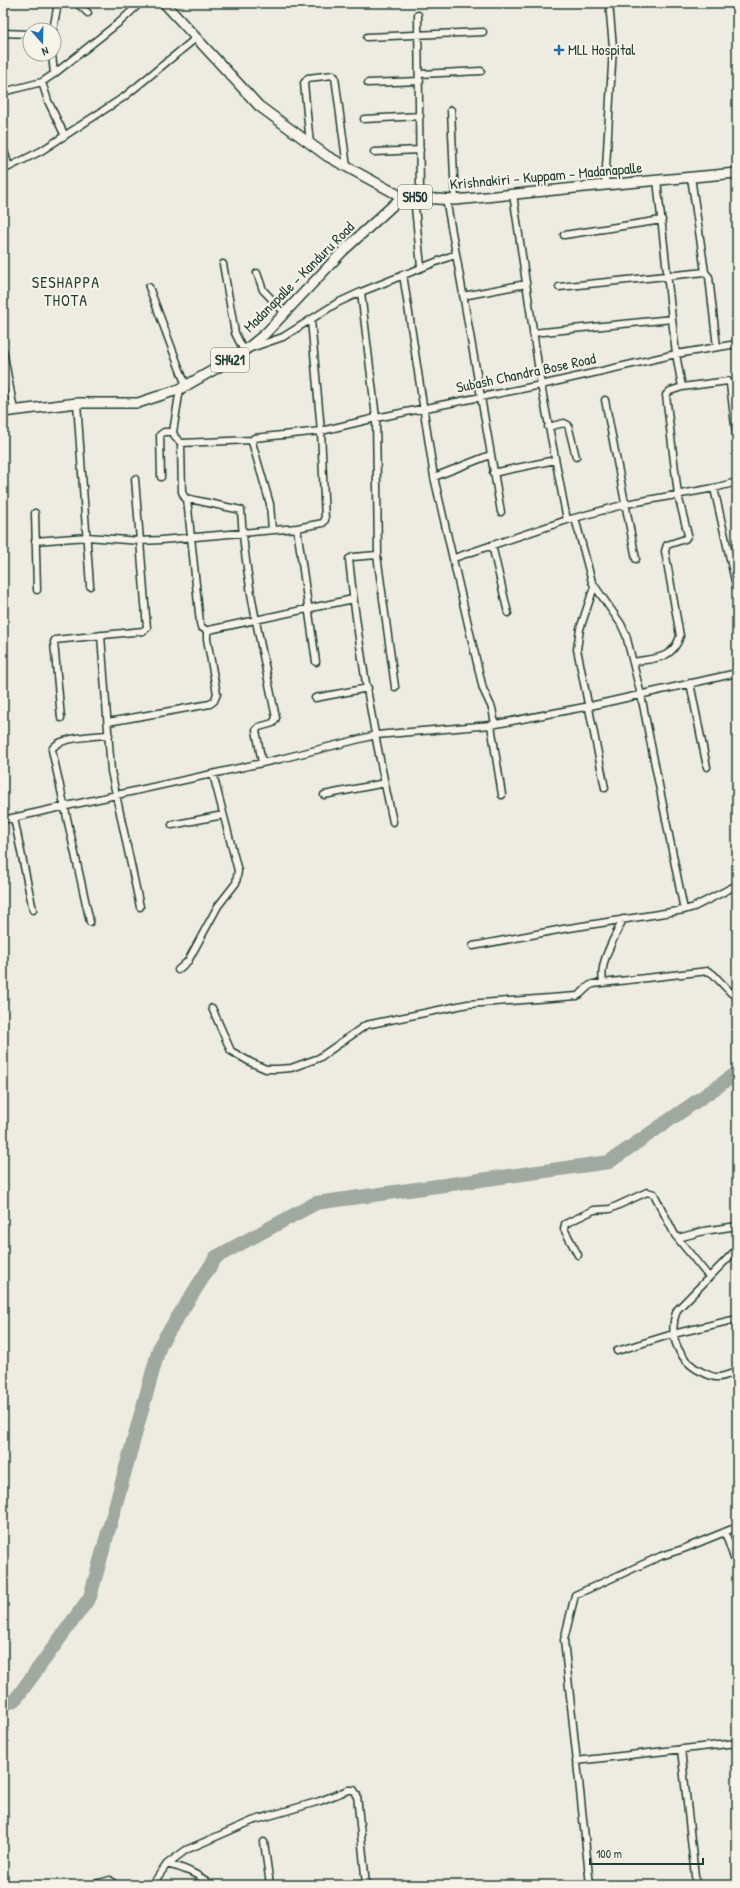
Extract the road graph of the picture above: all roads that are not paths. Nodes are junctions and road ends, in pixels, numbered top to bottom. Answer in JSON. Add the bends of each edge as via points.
{"nodes":[{"id":1,"x":58,"y":3,"type":"edge"},
{"id":2,"x":77,"y":3,"type":"edge"},
{"id":3,"x":140,"y":3,"type":"edge"},
{"id":4,"x":164,"y":3,"type":"edge"},
{"id":5,"x":609,"y":3,"type":"edge"},
{"id":6,"x":88,"y":13,"type":"dead end"},
{"id":7,"x":418,"y":15,"type":"dead end"},
{"id":8,"x":54,"y":22,"type":"edge"},
{"id":9,"x":483,"y":32,"type":"dead end"},
{"id":10,"x":3,"y":34,"type":"edge"},
{"id":11,"x":22,"y":34,"type":"edge"},
{"id":12,"x":419,"y":34,"type":"junction"},
{"id":13,"x":367,"y":37,"type":"dead end"},
{"id":14,"x":196,"y":38,"type":"junction"},
{"id":15,"x":53,"y":62,"type":"edge"},
{"id":16,"x":481,"y":71,"type":"dead end"},
{"id":17,"x":54,"y":74,"type":"junction"},
{"id":18,"x":420,"y":74,"type":"junction"},
{"id":19,"x":420,"y":81,"type":"junction"},
{"id":20,"x":42,"y":82,"type":"junction"},
{"id":21,"x":368,"y":83,"type":"dead end"},
{"id":22,"x":3,"y":92,"type":"edge"},
{"id":23,"x":451,"y":110,"type":"dead end"},
{"id":24,"x":420,"y":116,"type":"junction"},
{"id":25,"x":364,"y":119,"type":"dead end"},
{"id":26,"x":65,"y":136,"type":"junction"},
{"id":27,"x":310,"y":144,"type":"junction"},
{"id":28,"x":3,"y":147,"type":"edge"},
{"id":29,"x":420,"y":150,"type":"junction"},
{"id":30,"x":374,"y":152,"type":"dead end"},
{"id":31,"x":9,"y":167,"type":"junction"},
{"id":32,"x":347,"y":167,"type":"junction"},
{"id":33,"x":3,"y":170,"type":"edge"},
{"id":34,"x":737,"y":173,"type":"edge"},
{"id":35,"x":690,"y":177,"type":"junction"},
{"id":36,"x":657,"y":180,"type":"junction"},
{"id":37,"x":605,"y":185,"type":"junction"},
{"id":38,"x":513,"y":194,"type":"junction"},
{"id":39,"x":402,"y":197,"type":"junction"},
{"id":40,"x":417,"y":197,"type":"junction"},
{"id":41,"x":450,"y":199,"type":"junction"},
{"id":42,"x":662,"y":220,"type":"junction"},
{"id":43,"x":564,"y":235,"type":"dead end"},
{"id":44,"x":456,"y":254,"type":"junction"},
{"id":45,"x":223,"y":264,"type":"dead end"},
{"id":46,"x":421,"y":267,"type":"junction"},
{"id":47,"x":705,"y":272,"type":"junction"},
{"id":48,"x":257,"y":273,"type":"dead end"},
{"id":49,"x":403,"y":274,"type":"junction"},
{"id":50,"x":666,"y":275,"type":"junction"},
{"id":51,"x":526,"y":284,"type":"junction"},
{"id":52,"x":149,"y":287,"type":"dead end"},
{"id":53,"x":559,"y":287,"type":"dead end"},
{"id":54,"x":361,"y":292,"type":"junction"},
{"id":55,"x":462,"y":296,"type":"junction"},
{"id":56,"x":285,"y":313,"type":"junction"},
{"id":57,"x":672,"y":319,"type":"junction"},
{"id":58,"x":311,"y":320,"type":"junction"},
{"id":59,"x":533,"y":333,"type":"junction"},
{"id":60,"x":737,"y":344,"type":"edge"},
{"id":61,"x":717,"y":347,"type":"junction"},
{"id":62,"x":3,"y":350,"type":"edge"},
{"id":63,"x":245,"y":350,"type":"junction"},
{"id":64,"x":676,"y":354,"type":"junction"},
{"id":65,"x":541,"y":384,"type":"junction"},
{"id":66,"x":183,"y":387,"type":"junction"},
{"id":67,"x":682,"y":387,"type":"junction"},
{"id":68,"x":479,"y":396,"type":"junction"},
{"id":69,"x":605,"y":400,"type":"dead end"},
{"id":70,"x":77,"y":403,"type":"junction"},
{"id":71,"x":422,"y":408,"type":"junction"},
{"id":72,"x":14,"y":410,"type":"junction"},
{"id":73,"x":3,"y":412,"type":"edge"},
{"id":74,"x":376,"y":418,"type":"junction"},
{"id":75,"x":548,"y":427,"type":"junction"},
{"id":76,"x":322,"y":431,"type":"junction"},
{"id":77,"x":173,"y":432,"type":"junction"},
{"id":78,"x":252,"y":440,"type":"junction"},
{"id":79,"x":737,"y":442,"type":"edge"},
{"id":80,"x":181,"y":443,"type":"junction"},
{"id":81,"x":490,"y":455,"type":"junction"},
{"id":82,"x":576,"y":457,"type":"dead end"},
{"id":83,"x":554,"y":460,"type":"junction"},
{"id":84,"x":493,"y":474,"type":"junction"},
{"id":85,"x":434,"y":477,"type":"junction"},
{"id":86,"x":161,"y":478,"type":"dead end"},
{"id":87,"x":135,"y":479,"type":"dead end"},
{"id":88,"x":737,"y":482,"type":"edge"},
{"id":89,"x":714,"y":488,"type":"junction"},
{"id":90,"x":678,"y":495,"type":"junction"},
{"id":91,"x":187,"y":499,"type":"junction"},
{"id":92,"x":626,"y":504,"type":"junction"},
{"id":93,"x":500,"y":512,"type":"dead end"},
{"id":94,"x":35,"y":513,"type":"dead end"},
{"id":95,"x":575,"y":518,"type":"junction"},
{"id":96,"x":567,"y":520,"type":"junction"},
{"id":97,"x":296,"y":528,"type":"junction"},
{"id":98,"x":272,"y":530,"type":"junction"},
{"id":99,"x":242,"y":532,"type":"junction"},
{"id":100,"x":87,"y":537,"type":"junction"},
{"id":101,"x":192,"y":538,"type":"junction"},
{"id":102,"x":35,"y":541,"type":"junction"},
{"id":103,"x":140,"y":541,"type":"junction"},
{"id":104,"x":492,"y":545,"type":"junction"},
{"id":105,"x":377,"y":555,"type":"junction"},
{"id":106,"x":454,"y":558,"type":"junction"},
{"id":107,"x":636,"y":559,"type":"dead end"},
{"id":108,"x":90,"y":586,"type":"dead end"},
{"id":109,"x":594,"y":587,"type":"junction"},
{"id":110,"x":37,"y":590,"type":"dead end"},
{"id":111,"x":737,"y":590,"type":"edge"},
{"id":112,"x":353,"y":599,"type":"junction"},
{"id":113,"x":307,"y":608,"type":"junction"},
{"id":114,"x":508,"y":613,"type":"dead end"},
{"id":115,"x":257,"y":620,"type":"junction"},
{"id":116,"x":208,"y":631,"type":"junction"},
{"id":117,"x":101,"y":635,"type":"junction"},
{"id":118,"x":316,"y":662,"type":"dead end"},
{"id":119,"x":633,"y":662,"type":"junction"},
{"id":120,"x":737,"y":673,"type":"edge"},
{"id":121,"x":690,"y":683,"type":"junction"},
{"id":122,"x":395,"y":687,"type":"dead end"},
{"id":123,"x":368,"y":688,"type":"junction"},
{"id":124,"x":641,"y":695,"type":"junction"},
{"id":125,"x":316,"y":698,"type":"dead end"},
{"id":126,"x":590,"y":706,"type":"junction"},
{"id":127,"x":61,"y":718,"type":"dead end"},
{"id":128,"x":108,"y":722,"type":"junction"},
{"id":129,"x":493,"y":725,"type":"junction"},
{"id":130,"x":109,"y":735,"type":"junction"},
{"id":131,"x":376,"y":735,"type":"junction"},
{"id":132,"x":262,"y":763,"type":"junction"},
{"id":133,"x":707,"y":767,"type":"dead end"},
{"id":134,"x":213,"y":774,"type":"junction"},
{"id":135,"x":385,"y":782,"type":"junction"},
{"id":136,"x":605,"y":788,"type":"dead end"},
{"id":137,"x":502,"y":794,"type":"dead end"},
{"id":138,"x":115,"y":795,"type":"junction"},
{"id":139,"x":324,"y":795,"type":"dead end"},
{"id":140,"x":65,"y":806,"type":"junction"},
{"id":141,"x":223,"y":815,"type":"junction"},
{"id":142,"x":14,"y":818,"type":"junction"},
{"id":143,"x":3,"y":820,"type":"edge"},
{"id":144,"x":393,"y":822,"type":"dead end"},
{"id":145,"x":172,"y":825,"type":"dead end"},
{"id":146,"x":737,"y":885,"type":"edge"},
{"id":147,"x":140,"y":907,"type":"dead end"},
{"id":148,"x":33,"y":910,"type":"dead end"},
{"id":149,"x":684,"y":910,"type":"junction"},
{"id":150,"x":623,"y":919,"type":"junction"},
{"id":151,"x":90,"y":922,"type":"dead end"},
{"id":152,"x":474,"y":946,"type":"dead end"},
{"id":153,"x":178,"y":970,"type":"dead end"},
{"id":154,"x":603,"y":982,"type":"junction"},
{"id":155,"x":737,"y":989,"type":"edge"},
{"id":156,"x":212,"y":1008,"type":"dead end"},
{"id":157,"x":737,"y":1226,"type":"edge"},
{"id":158,"x":678,"y":1238,"type":"junction"},
{"id":159,"x":737,"y":1249,"type":"edge"},
{"id":160,"x":578,"y":1255,"type":"dead end"},
{"id":161,"x":709,"y":1277,"type":"junction"},
{"id":162,"x":737,"y":1319,"type":"edge"},
{"id":163,"x":673,"y":1334,"type":"junction"},
{"id":164,"x":617,"y":1351,"type":"dead end"},
{"id":165,"x":737,"y":1372,"type":"edge"},
{"id":166,"x":737,"y":1527,"type":"edge"},
{"id":167,"x":725,"y":1532,"type":"junction"},
{"id":168,"x":737,"y":1567,"type":"edge"},
{"id":169,"x":737,"y":1743,"type":"edge"},
{"id":170,"x":681,"y":1749,"type":"junction"},
{"id":171,"x":576,"y":1761,"type":"junction"},
{"id":172,"x":264,"y":1842,"type":"dead end"},
{"id":173,"x":167,"y":1864,"type":"junction"},
{"id":174,"x":92,"y":1885,"type":"edge"},
{"id":175,"x":115,"y":1885,"type":"edge"},
{"id":176,"x":152,"y":1885,"type":"edge"},
{"id":177,"x":212,"y":1885,"type":"edge"},
{"id":178,"x":270,"y":1885,"type":"edge"},
{"id":179,"x":366,"y":1885,"type":"edge"},
{"id":180,"x":590,"y":1885,"type":"edge"},
{"id":181,"x":696,"y":1885,"type":"edge"}],
"edges":[{"from":1,"to":8,"type":"street"},
{"from":2,"to":6,"type":"street"},
{"from":3,"to":17,"type":"street"},
{"from":4,"to":14,"type":"main road","name":"Krishnakiri - Kuppam - Madanapalle","number":"SH50"},
{"from":5,"to":37,"type":"street","via":[[613,47]]},
{"from":7,"to":12,"type":"street"},
{"from":9,"to":12,"type":"street"},
{"from":10,"to":11,"type":"street"},
{"from":12,"to":13,"type":"street"},
{"from":12,"to":18,"type":"street"},
{"from":14,"to":26,"type":"street","via":[[124,96]]},
{"from":14,"to":27,"type":"main road","name":"Krishnakiri - Kuppam - Madanapalle","number":"SH50","via":[[259,106]]},
{"from":15,"to":17,"type":"street"},
{"from":16,"to":18,"type":"street"},
{"from":17,"to":20,"type":"street"},
{"from":18,"to":19,"type":"street"},
{"from":19,"to":21,"type":"street"},
{"from":19,"to":24,"type":"street"},
{"from":20,"to":22,"type":"street"},
{"from":20,"to":26,"type":"street"},
{"from":23,"to":41,"type":"street"},
{"from":24,"to":25,"type":"street"},
{"from":24,"to":29,"type":"street"},
{"from":26,"to":31,"type":"street"},
{"from":27,"to":32,"type":"main road","name":"Krishnakiri - Kuppam - Madanapalle","number":"SH50"},
{"from":27,"to":32,"type":"street","via":[[304,83],[308,78],[331,74],[335,77]]},
{"from":28,"to":31,"type":"street"},
{"from":29,"to":30,"type":"street"},
{"from":29,"to":40,"type":"street"},
{"from":31,"to":33,"type":"street"},
{"from":32,"to":39,"type":"main road","name":"Krishnakiri - Kuppam - Madanapalle","number":"SH50"},
{"from":34,"to":35,"type":"main road","name":"Krishnakiri - Kuppam - Madanapalle","number":"SH50"},
{"from":35,"to":36,"type":"main road","name":"Krishnakiri - Kuppam - Madanapalle","number":"SH50"},
{"from":35,"to":47,"type":"street"},
{"from":36,"to":37,"type":"main road","name":"Krishnakiri - Kuppam - Madanapalle","number":"SH50"},
{"from":36,"to":42,"type":"street"},
{"from":37,"to":38,"type":"main road","name":"Krishnakiri - Kuppam - Madanapalle","number":"SH50"},
{"from":38,"to":41,"type":"main road","name":"Krishnakiri - Kuppam - Madanapalle","number":"SH50"},
{"from":38,"to":51,"type":"street"},
{"from":39,"to":40,"type":"main road","name":"Krishnakiri - Kuppam - Madanapalle","number":"SH50"},
{"from":39,"to":56,"type":"main road","name":"Madanapalle - Kanduru Road","number":"SH421","via":[[343,251]]},
{"from":40,"to":41,"type":"main road","name":"Krishnakiri - Kuppam - Madanapalle","number":"SH50"},
{"from":40,"to":46,"type":"street"},
{"from":41,"to":44,"type":"street"},
{"from":42,"to":43,"type":"street"},
{"from":42,"to":50,"type":"street"},
{"from":44,"to":46,"type":"street"},
{"from":44,"to":55,"type":"street"},
{"from":45,"to":63,"type":"street","via":[[235,333]]},
{"from":46,"to":49,"type":"street"},
{"from":47,"to":50,"type":"street"},
{"from":47,"to":61,"type":"street","via":[[709,277]]},
{"from":48,"to":56,"type":"street","via":[[263,290]]},
{"from":49,"to":54,"type":"street"},
{"from":49,"to":71,"type":"street"},
{"from":50,"to":53,"type":"street"},
{"from":50,"to":57,"type":"street"},
{"from":51,"to":55,"type":"street"},
{"from":51,"to":59,"type":"street"},
{"from":52,"to":66,"type":"street"},
{"from":54,"to":58,"type":"street","via":[[337,303]]},
{"from":54,"to":74,"type":"street"},
{"from":55,"to":68,"type":"street"},
{"from":56,"to":63,"type":"main road","name":"Madanapalle - Kanduru Road","number":"SH421"},
{"from":57,"to":59,"type":"street"},
{"from":57,"to":64,"type":"street"},
{"from":58,"to":63,"type":"street","via":[[283,338]]},
{"from":58,"to":76,"type":"street"},
{"from":59,"to":65,"type":"street"},
{"from":60,"to":61,"type":"street","name":"Subash Chandra Bose Road"},
{"from":61,"to":64,"type":"street","name":"Subash Chandra Bose Road"},
{"from":62,"to":72,"type":"street"},
{"from":63,"to":66,"type":"main road","name":"Madanapalle - Kanduru Road","number":"SH421"},
{"from":64,"to":65,"type":"street","name":"Subash Chandra Bose Road"},
{"from":64,"to":67,"type":"street"},
{"from":65,"to":68,"type":"street","name":"Subash Chandra Bose Road"},
{"from":65,"to":75,"type":"street"},
{"from":66,"to":70,"type":"main road","name":"Madanapalle - Kanduru Road","number":"SH421","via":[[138,403]]},
{"from":66,"to":77,"type":"street"},
{"from":67,"to":79,"type":"street","via":[[728,381]]},
{"from":67,"to":90,"type":"street","via":[[666,395]]},
{"from":68,"to":71,"type":"street","name":"Subash Chandra Bose Road"},
{"from":68,"to":81,"type":"street"},
{"from":69,"to":92,"type":"street"},
{"from":70,"to":72,"type":"main road","name":"Madanapalle - Kanduru Road","number":"SH421"},
{"from":70,"to":100,"type":"street"},
{"from":71,"to":74,"type":"street","name":"Subash Chandra Bose Road"},
{"from":71,"to":85,"type":"street"},
{"from":72,"to":73,"type":"main road","name":"Madanapalle - Kanduru Road","number":"SH421"},
{"from":74,"to":76,"type":"street","name":"Subash Chandra Bose Road"},
{"from":74,"to":105,"type":"street"},
{"from":75,"to":82,"type":"street","via":[[564,423],[568,425]]},
{"from":75,"to":83,"type":"street"},
{"from":76,"to":78,"type":"street","name":"Subash Chandra Bose Road"},
{"from":76,"to":97,"type":"street","via":[[325,520],[321,525]]},
{"from":77,"to":80,"type":"street"},
{"from":77,"to":86,"type":"street","via":[[164,432],[160,435]]},
{"from":78,"to":80,"type":"street","name":"Subash Chandra Bose Road"},
{"from":78,"to":98,"type":"street","via":[[270,504]]},
{"from":80,"to":91,"type":"street","via":[[182,492]]},
{"from":81,"to":84,"type":"street"},
{"from":81,"to":85,"type":"street"},
{"from":83,"to":84,"type":"street"},
{"from":83,"to":96,"type":"street"},
{"from":84,"to":93,"type":"street"},
{"from":85,"to":106,"type":"street"},
{"from":87,"to":103,"type":"street"},
{"from":88,"to":89,"type":"street"},
{"from":89,"to":90,"type":"street"},
{"from":89,"to":111,"type":"street"},
{"from":90,"to":92,"type":"street"},
{"from":90,"to":119,"type":"street","via":[[688,537],[668,545],[665,551],[680,636],[678,644],[670,654]]},
{"from":91,"to":99,"type":"street","via":[[240,509]]},
{"from":91,"to":101,"type":"street"},
{"from":92,"to":95,"type":"street"},
{"from":92,"to":107,"type":"street"},
{"from":94,"to":102,"type":"street"},
{"from":95,"to":96,"type":"street"},
{"from":95,"to":109,"type":"street"},
{"from":96,"to":104,"type":"street"},
{"from":97,"to":98,"type":"street"},
{"from":97,"to":113,"type":"street"},
{"from":98,"to":99,"type":"street"},
{"from":99,"to":101,"type":"street"},
{"from":99,"to":115,"type":"street"},
{"from":100,"to":102,"type":"street"},
{"from":100,"to":103,"type":"street"},
{"from":100,"to":108,"type":"street"},
{"from":101,"to":103,"type":"street"},
{"from":101,"to":116,"type":"street","via":[[200,623],[201,627]]},
{"from":102,"to":110,"type":"street"},
{"from":103,"to":117,"type":"street","via":[[147,628],[143,631]]},
{"from":104,"to":106,"type":"street"},
{"from":104,"to":114,"type":"street"},
{"from":105,"to":112,"type":"street","via":[[349,559]]},
{"from":105,"to":122,"type":"street"},
{"from":106,"to":129,"type":"street","via":[[482,682],[492,708]]},
{"from":109,"to":119,"type":"street","via":[[621,624]]},
{"from":109,"to":126,"type":"street","via":[[577,644]]},
{"from":112,"to":113,"type":"street"},
{"from":112,"to":123,"type":"street"},
{"from":113,"to":115,"type":"street"},
{"from":113,"to":118,"type":"street"},
{"from":115,"to":116,"type":"street"},
{"from":115,"to":132,"type":"street","via":[[276,718],[273,723],[256,730]]},
{"from":116,"to":128,"type":"street","via":[[207,639],[217,694],[214,701],[210,704]]},
{"from":117,"to":127,"type":"street","via":[[54,641]]},
{"from":117,"to":128,"type":"street"},
{"from":119,"to":124,"type":"street"},
{"from":120,"to":121,"type":"street"},
{"from":121,"to":124,"type":"street"},
{"from":121,"to":133,"type":"street"},
{"from":123,"to":125,"type":"street"},
{"from":123,"to":131,"type":"street"},
{"from":124,"to":126,"type":"street"},
{"from":124,"to":149,"type":"street"},
{"from":126,"to":129,"type":"street"},
{"from":126,"to":136,"type":"street"},
{"from":128,"to":130,"type":"street"},
{"from":129,"to":131,"type":"street"},
{"from":129,"to":137,"type":"street"},
{"from":130,"to":138,"type":"street"},
{"from":130,"to":140,"type":"street","via":[[64,740],[53,747]]},
{"from":131,"to":132,"type":"street"},
{"from":131,"to":135,"type":"street"},
{"from":132,"to":134,"type":"street"},
{"from":134,"to":138,"type":"street"},
{"from":134,"to":141,"type":"street"},
{"from":135,"to":139,"type":"street"},
{"from":135,"to":144,"type":"street"},
{"from":138,"to":140,"type":"street"},
{"from":138,"to":147,"type":"street"},
{"from":140,"to":142,"type":"street"},
{"from":140,"to":151,"type":"street"},
{"from":141,"to":145,"type":"street"},
{"from":141,"to":153,"type":"street","via":[[238,877],[218,906],[188,961]]},
{"from":142,"to":143,"type":"street"},
{"from":142,"to":148,"type":"street"},
{"from":146,"to":149,"type":"street"},
{"from":149,"to":150,"type":"street"},
{"from":150,"to":152,"type":"street"},
{"from":150,"to":154,"type":"street","via":[[603,965]]},
{"from":154,"to":155,"type":"street","via":[[708,971],[731,993]]},
{"from":154,"to":156,"type":"street","via":[[587,986],[577,996],[468,1004],[366,1025],[319,1058],[291,1068],[278,1069],[252,1063],[231,1051]]},
{"from":157,"to":158,"type":"street"},
{"from":158,"to":160,"type":"street","via":[[654,1194],[647,1192],[610,1209],[594,1210],[565,1224],[564,1229]]},
{"from":158,"to":161,"type":"street"},
{"from":159,"to":161,"type":"street"},
{"from":161,"to":163,"type":"street","via":[[677,1310],[673,1320]]},
{"from":162,"to":163,"type":"street"},
{"from":163,"to":164,"type":"street"},
{"from":163,"to":165,"type":"street","via":[[685,1360],[696,1369],[714,1377]]},
{"from":166,"to":167,"type":"street"},
{"from":167,"to":168,"type":"street"},
{"from":167,"to":171,"type":"street","via":[[661,1556],[575,1595],[564,1640]]},
{"from":169,"to":170,"type":"street"},
{"from":170,"to":171,"type":"street"},
{"from":170,"to":181,"type":"street"},
{"from":171,"to":180,"type":"street"},
{"from":172,"to":178,"type":"street"},
{"from":173,"to":176,"type":"street"},
{"from":173,"to":177,"type":"street","via":[[198,1874]]},
{"from":173,"to":179,"type":"street","via":[[186,1850],[252,1821],[354,1790],[357,1794]]},
{"from":174,"to":175,"type":"street","via":[[110,1880]]}]}
